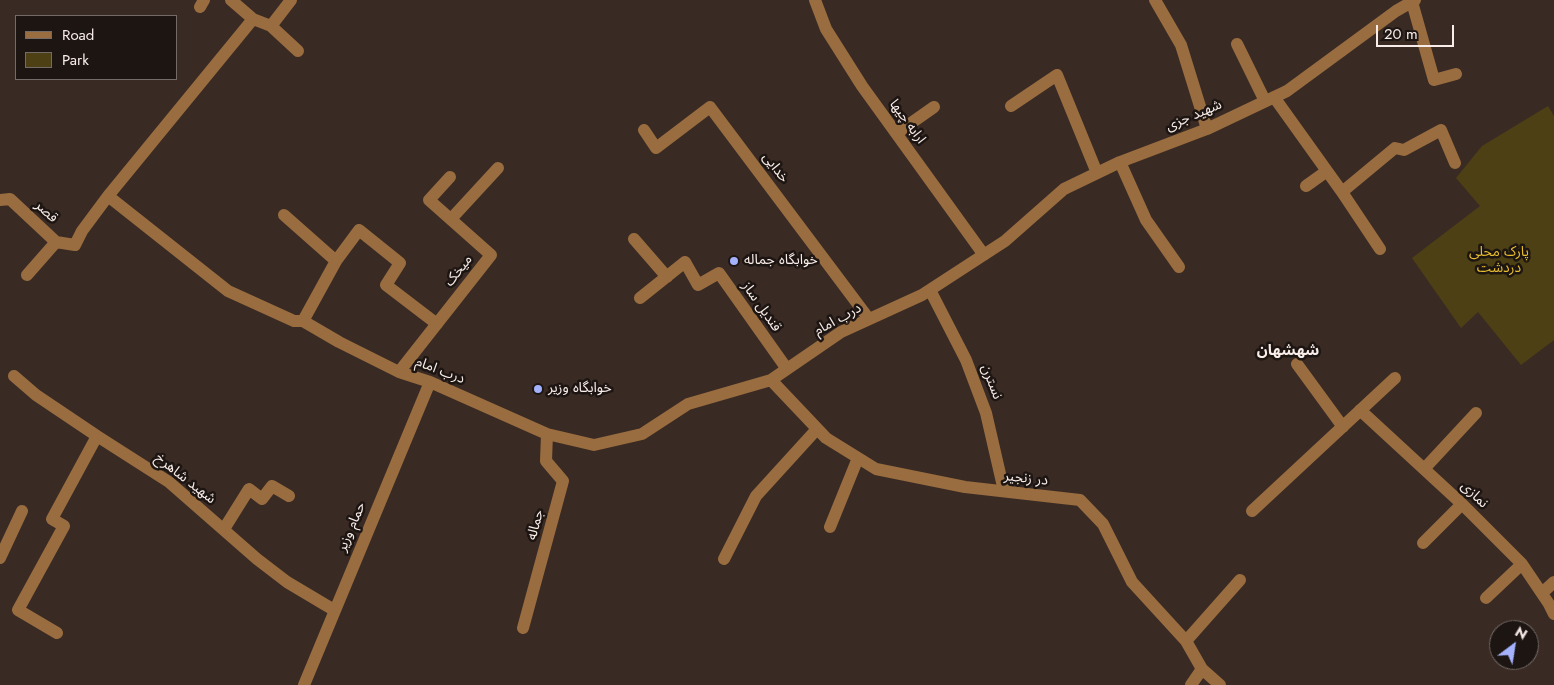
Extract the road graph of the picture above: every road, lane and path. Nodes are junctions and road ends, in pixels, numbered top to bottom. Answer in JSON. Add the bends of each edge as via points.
{"nodes":[{"id":1,"x":231,"y":0,"type":"edge"},
{"id":2,"x":291,"y":0,"type":"edge"},
{"id":3,"x":1155,"y":0,"type":"edge"},
{"id":4,"x":817,"y":1,"type":"edge"},
{"id":5,"x":1407,"y":2,"type":"edge"},
{"id":6,"x":253,"y":20,"type":"junction"},
{"id":7,"x":271,"y":26,"type":"junction"},
{"id":8,"x":1237,"y":44,"type":"dead end"},
{"id":9,"x":298,"y":51,"type":"dead end"},
{"id":10,"x":1456,"y":74,"type":"dead end"},
{"id":11,"x":1269,"y":99,"type":"junction"},
{"id":12,"x":1011,"y":106,"type":"dead end"},
{"id":13,"x":934,"y":107,"type":"dead end"},
{"id":14,"x":1207,"y":129,"type":"junction"},
{"id":15,"x":644,"y":130,"type":"dead end"},
{"id":16,"x":897,"y":133,"type":"junction"},
{"id":17,"x":1120,"y":162,"type":"junction"},
{"id":18,"x":1455,"y":163,"type":"dead end"},
{"id":19,"x":498,"y":168,"type":"dead end"},
{"id":20,"x":1326,"y":171,"type":"junction"},
{"id":21,"x":1097,"y":173,"type":"junction"},
{"id":22,"x":450,"y":177,"type":"dead end"},
{"id":23,"x":1306,"y":186,"type":"dead end"},
{"id":24,"x":1342,"y":192,"type":"junction"},
{"id":25,"x":108,"y":196,"type":"junction"},
{"id":26,"x":0,"y":200,"type":"edge"},
{"id":27,"x":284,"y":215,"type":"dead end"},
{"id":28,"x":450,"y":219,"type":"junction"},
{"id":29,"x":634,"y":239,"type":"dead end"},
{"id":30,"x":56,"y":242,"type":"junction"},
{"id":31,"x":1380,"y":249,"type":"dead end"},
{"id":32,"x":984,"y":255,"type":"junction"},
{"id":33,"x":336,"y":261,"type":"junction"},
{"id":34,"x":1179,"y":267,"type":"dead end"},
{"id":35,"x":27,"y":274,"type":"dead end"},
{"id":36,"x":667,"y":276,"type":"junction"},
{"id":37,"x":930,"y":290,"type":"junction"},
{"id":38,"x":640,"y":298,"type":"dead end"},
{"id":39,"x":869,"y":319,"type":"junction"},
{"id":40,"x":303,"y":321,"type":"junction"},
{"id":41,"x":437,"y":324,"type":"junction"},
{"id":42,"x":1297,"y":364,"type":"dead end"},
{"id":43,"x":787,"y":369,"type":"junction"},
{"id":44,"x":399,"y":372,"type":"junction"},
{"id":45,"x":14,"y":376,"type":"dead end"},
{"id":46,"x":1396,"y":378,"type":"dead end"},
{"id":47,"x":771,"y":380,"type":"junction"},
{"id":48,"x":430,"y":382,"type":"junction"},
{"id":49,"x":1360,"y":410,"type":"junction"},
{"id":50,"x":1476,"y":413,"type":"dead end"},
{"id":51,"x":1343,"y":426,"type":"junction"},
{"id":52,"x":818,"y":429,"type":"junction"},
{"id":53,"x":547,"y":434,"type":"junction"},
{"id":54,"x":97,"y":436,"type":"junction"},
{"id":55,"x":858,"y":458,"type":"junction"},
{"id":56,"x":1424,"y":469,"type":"junction"},
{"id":57,"x":1004,"y":491,"type":"junction"},
{"id":58,"x":289,"y":496,"type":"dead end"},
{"id":59,"x":1462,"y":504,"type":"junction"},
{"id":60,"x":22,"y":511,"type":"dead end"},
{"id":61,"x":1252,"y":511,"type":"dead end"},
{"id":62,"x":830,"y":527,"type":"dead end"},
{"id":63,"x":224,"y":529,"type":"junction"},
{"id":64,"x":1423,"y":542,"type":"dead end"},
{"id":65,"x":0,"y":558,"type":"edge"},
{"id":66,"x":724,"y":559,"type":"dead end"},
{"id":67,"x":1522,"y":564,"type":"junction"},
{"id":68,"x":1240,"y":580,"type":"dead end"},
{"id":69,"x":1554,"y":582,"type":"edge"},
{"id":70,"x":1542,"y":593,"type":"junction"},
{"id":71,"x":1486,"y":598,"type":"dead end"},
{"id":72,"x":334,"y":610,"type":"junction"},
{"id":73,"x":1554,"y":614,"type":"edge"},
{"id":74,"x":523,"y":628,"type":"dead end"},
{"id":75,"x":57,"y":633,"type":"dead end"},
{"id":76,"x":1186,"y":641,"type":"junction"},
{"id":77,"x":1202,"y":669,"type":"junction"},
{"id":78,"x":304,"y":685,"type":"edge"},
{"id":79,"x":1191,"y":685,"type":"edge"},
{"id":80,"x":1220,"y":685,"type":"edge"}],
"edges":[{"from":1,"to":6,"type":"street"},
{"from":2,"to":7,"type":"street"},
{"from":3,"to":14,"type":"street","via":[[1181,45]]},
{"from":4,"to":16,"type":"street","name":"ارابه چیها","via":[[826,29]]},
{"from":5,"to":10,"type":"street","via":[[1434,80]]},
{"from":5,"to":11,"type":"street","name":"شهید جزی","via":[[1287,91]]},
{"from":6,"to":7,"type":"street"},
{"from":6,"to":25,"type":"street"},
{"from":7,"to":9,"type":"street"},
{"from":8,"to":11,"type":"street"},
{"from":11,"to":14,"type":"street","name":"شهید جزی"},
{"from":11,"to":20,"type":"street"},
{"from":12,"to":21,"type":"street","via":[[1057,75]]},
{"from":13,"to":16,"type":"street"},
{"from":14,"to":17,"type":"street","name":"شهید جزی"},
{"from":15,"to":39,"type":"street","name":"خدایی","via":[[656,148],[710,107]]},
{"from":16,"to":32,"type":"street","name":"ارابه چیها"},
{"from":17,"to":21,"type":"street","name":"شهید جزی"},
{"from":17,"to":34,"type":"street","via":[[1146,220]]},
{"from":18,"to":24,"type":"street","via":[[1441,130],[1404,150],[1395,148]]},
{"from":19,"to":28,"type":"street"},
{"from":20,"to":23,"type":"street"},
{"from":20,"to":24,"type":"street"},
{"from":21,"to":32,"type":"street","name":"شهید جزی","via":[[1064,189]]},
{"from":22,"to":28,"type":"street","name":"میخک","via":[[429,200]]},
{"from":24,"to":31,"type":"street"},
{"from":25,"to":30,"type":"street","name":"قصر","via":[[82,231],[76,245]]},
{"from":25,"to":40,"type":"street","name":"درب امام","via":[[228,292],[294,321]]},
{"from":26,"to":30,"type":"street","name":"قصر","via":[[10,199]]},
{"from":27,"to":33,"type":"street"},
{"from":28,"to":41,"type":"street","name":"میخک","via":[[491,255]]},
{"from":29,"to":36,"type":"street"},
{"from":30,"to":35,"type":"street"},
{"from":32,"to":37,"type":"street","name":"درب امام"},
{"from":33,"to":40,"type":"street"},
{"from":33,"to":41,"type":"street","via":[[359,230],[400,263],[386,285]]},
{"from":36,"to":38,"type":"street","name":"قندیل ساز"},
{"from":36,"to":43,"type":"street","name":"قندیل ساز","via":[[685,262],[698,284],[719,273]]},
{"from":37,"to":39,"type":"street","name":"درب امام"},
{"from":37,"to":57,"type":"street","name":"نسترن","via":[[966,360],[986,412]]},
{"from":39,"to":43,"type":"street","name":"درب امام","via":[[841,332]]},
{"from":40,"to":44,"type":"street","name":"درب امام"},
{"from":41,"to":44,"type":"street","name":"میخک"},
{"from":42,"to":51,"type":"street"},
{"from":43,"to":47,"type":"street","name":"درب امام"},
{"from":44,"to":48,"type":"street","name":"درب امام"},
{"from":45,"to":54,"type":"street","name":"شهید شاهرخ","via":[[36,395]]},
{"from":46,"to":49,"type":"street"},
{"from":47,"to":52,"type":"street","name":"در زنجیر"},
{"from":47,"to":53,"type":"street","name":"درب امام","via":[[688,404],[642,434],[594,445]]},
{"from":48,"to":53,"type":"street","name":"درب امام"},
{"from":48,"to":72,"type":"street","name":"حمام وزیر"},
{"from":49,"to":51,"type":"street"},
{"from":49,"to":56,"type":"street","name":"نمازی"},
{"from":50,"to":56,"type":"street"},
{"from":51,"to":61,"type":"street"},
{"from":52,"to":55,"type":"street","name":"در زنجیر","via":[[826,438]]},
{"from":52,"to":66,"type":"street","via":[[756,496]]},
{"from":53,"to":74,"type":"street","name":"جماله","via":[[546,461],[564,481]]},
{"from":54,"to":63,"type":"street","name":"شهید شاهرخ","via":[[169,482]]},
{"from":54,"to":75,"type":"street","via":[[52,519],[64,526],[18,610]]},
{"from":55,"to":57,"type":"street","name":"در زنجیر","via":[[876,469],[965,487]]},
{"from":55,"to":62,"type":"street"},
{"from":56,"to":59,"type":"street","name":"نمازی"},
{"from":57,"to":76,"type":"street","name":"در زنجیر","via":[[1080,500],[1103,524],[1132,582]]},
{"from":58,"to":63,"type":"street","via":[[272,486],[262,500],[249,489]]},
{"from":59,"to":64,"type":"street"},
{"from":59,"to":67,"type":"street","name":"نمازی"},
{"from":60,"to":65,"type":"street"},
{"from":63,"to":72,"type":"street","name":"شهید شاهرخ","via":[[287,582]]},
{"from":67,"to":70,"type":"street","name":"نمازی"},
{"from":67,"to":71,"type":"street"},
{"from":68,"to":76,"type":"street"},
{"from":69,"to":70,"type":"street"},
{"from":70,"to":73,"type":"street","name":"نمازی"},
{"from":72,"to":78,"type":"street","name":"حمام وزیر"},
{"from":76,"to":77,"type":"street","name":"در زنجیر"},
{"from":77,"to":79,"type":"street"},
{"from":77,"to":80,"type":"street","name":"در زنجیر"}]}
